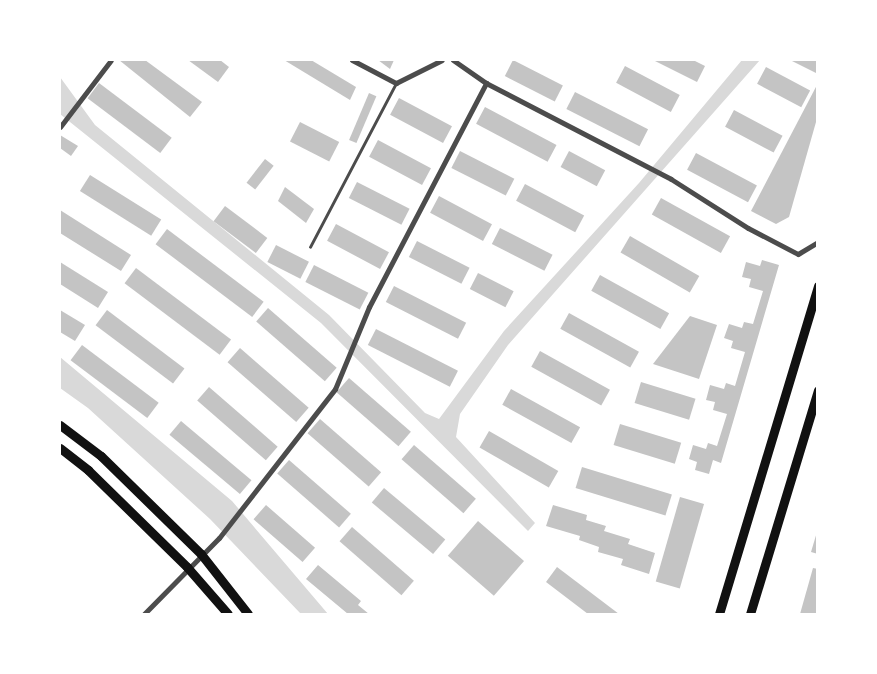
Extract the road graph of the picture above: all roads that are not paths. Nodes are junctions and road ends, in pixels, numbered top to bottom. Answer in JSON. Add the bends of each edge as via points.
{"nodes":[{"id":1,"x":111,"y":60,"type":"edge"},
{"id":2,"x":352,"y":60,"type":"edge"},
{"id":3,"x":442,"y":60,"type":"edge"},
{"id":4,"x":453,"y":60,"type":"edge"},
{"id":5,"x":396,"y":83,"type":"junction"},
{"id":6,"x":486,"y":83,"type":"junction"},
{"id":7,"x":62,"y":125,"type":"edge"},
{"id":8,"x":817,"y":242,"type":"edge"},
{"id":9,"x":310,"y":247,"type":"dead end"},
{"id":10,"x":817,"y":286,"type":"edge"},
{"id":11,"x":817,"y":390,"type":"edge"},
{"id":12,"x":60,"y":425,"type":"edge"},
{"id":13,"x":60,"y":449,"type":"edge"},
{"id":14,"x":201,"y":554,"type":"junction"},
{"id":15,"x":187,"y":567,"type":"junction"},
{"id":16,"x":144,"y":614,"type":"edge"},
{"id":17,"x":228,"y":614,"type":"edge"},
{"id":18,"x":248,"y":614,"type":"edge"},
{"id":19,"x":719,"y":614,"type":"edge"},
{"id":20,"x":750,"y":614,"type":"edge"}],
"edges":[{"from":1,"to":7,"type":"street"},
{"from":2,"to":5,"type":"street"},
{"from":3,"to":5,"type":"street"},
{"from":4,"to":6,"type":"street"},
{"from":5,"to":9,"type":"lane"},
{"from":6,"to":8,"type":"street","via":[[667,177],[798,254]]},
{"from":6,"to":14,"type":"street","via":[[335,389],[246,506]]},
{"from":10,"to":19,"type":"main road"},
{"from":11,"to":20,"type":"main road"},
{"from":12,"to":14,"type":"main road","via":[[101,457]]},
{"from":13,"to":15,"type":"main road","via":[[88,470]]},
{"from":14,"to":15,"type":"street"},
{"from":14,"to":18,"type":"main road"},
{"from":15,"to":16,"type":"street"},
{"from":15,"to":17,"type":"main road"}]}
